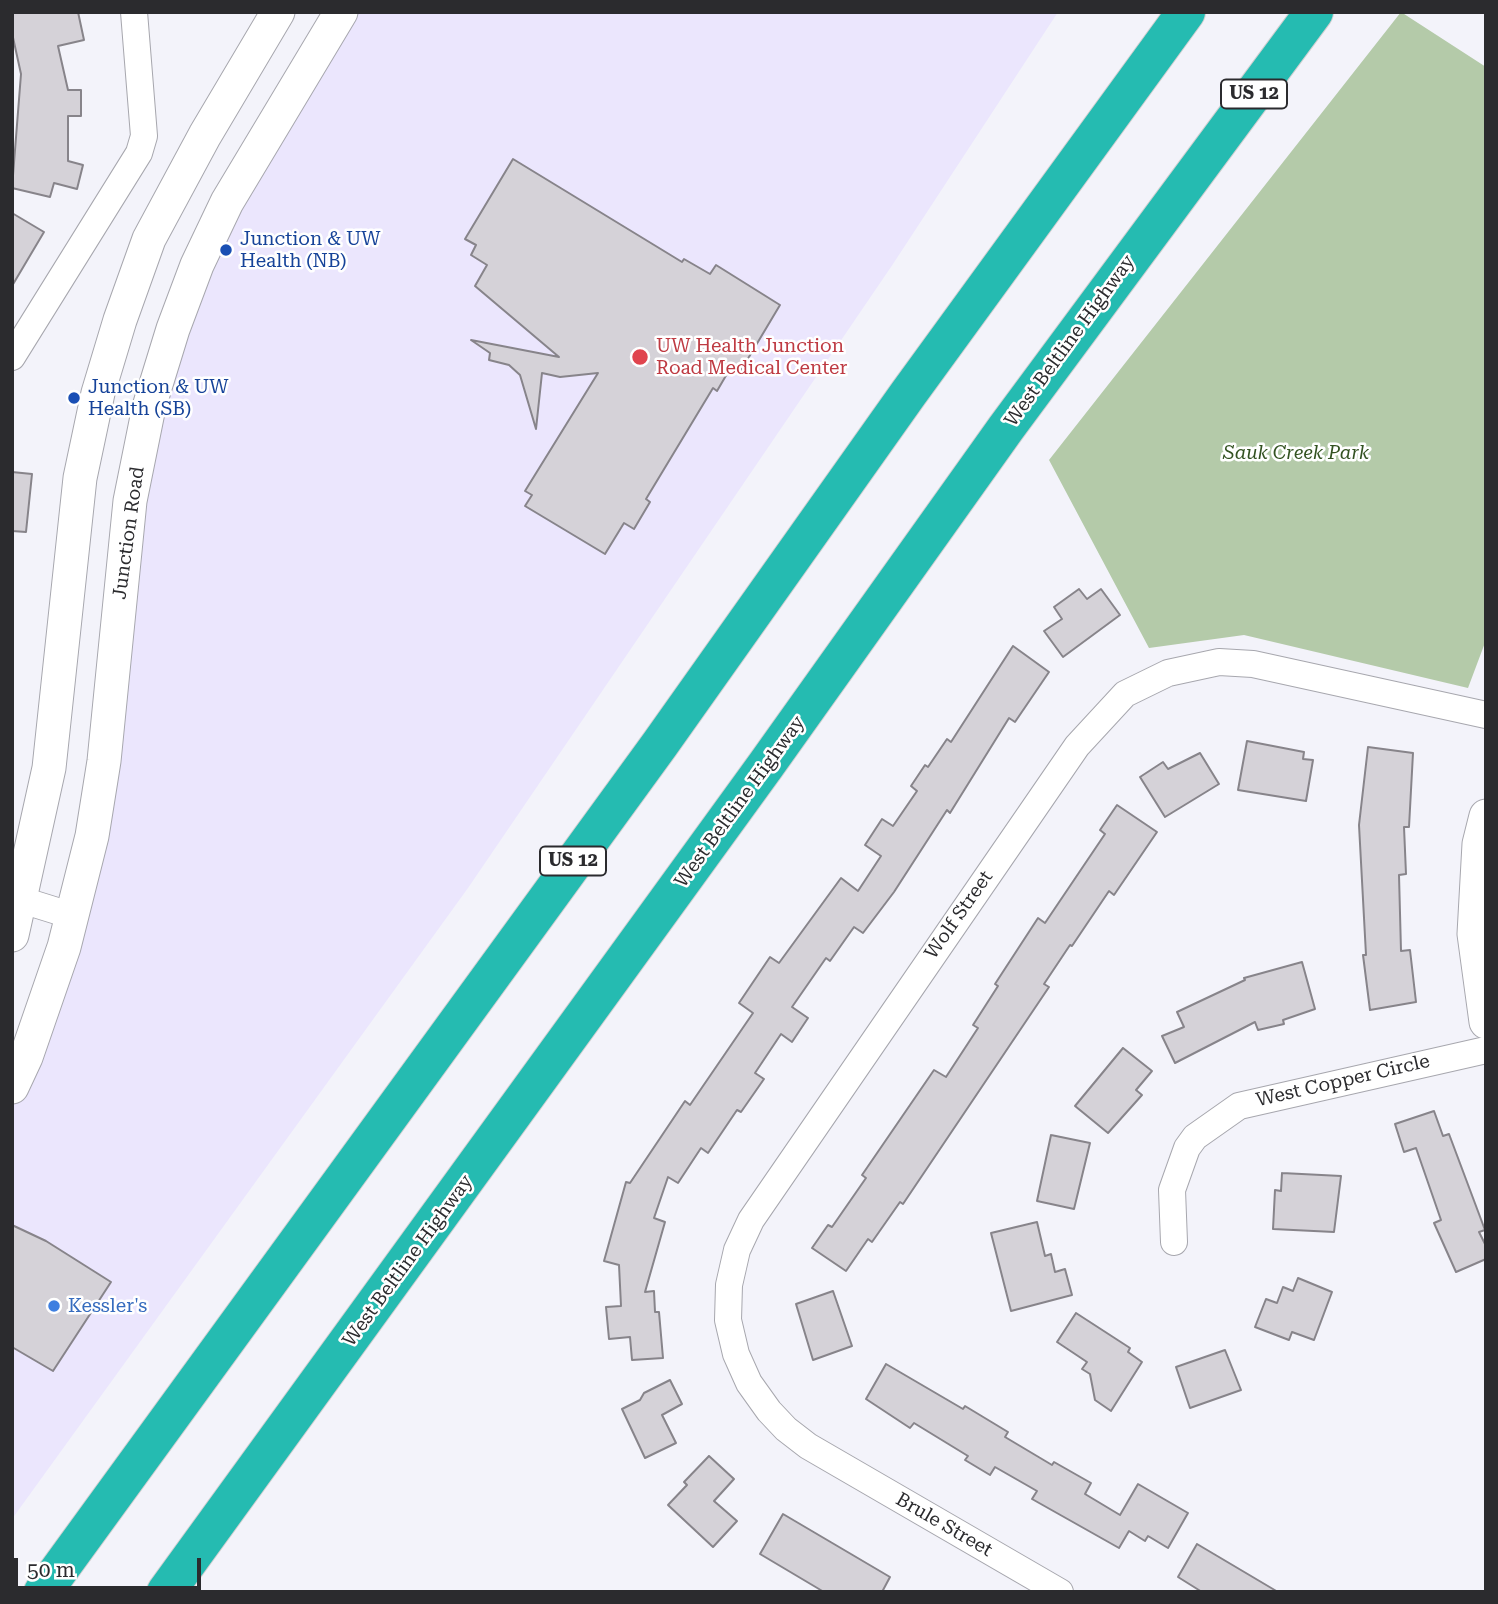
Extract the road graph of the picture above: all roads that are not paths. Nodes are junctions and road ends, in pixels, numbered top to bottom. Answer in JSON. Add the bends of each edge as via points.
{"nodes":[{"id":1,"x":134,"y":12,"type":"edge"},
{"id":2,"x":278,"y":12,"type":"edge"},
{"id":3,"x":341,"y":12,"type":"edge"},
{"id":4,"x":1170,"y":12,"type":"edge"},
{"id":5,"x":1185,"y":12,"type":"edge"},
{"id":6,"x":1314,"y":12,"type":"edge"},
{"id":7,"x":1336,"y":12,"type":"edge"},
{"id":8,"x":1100,"y":128,"type":"junction"},
{"id":9,"x":1193,"y":175,"type":"junction"},
{"id":10,"x":12,"y":357,"type":"edge"},
{"id":11,"x":1486,"y":715,"type":"edge"},
{"id":12,"x":1486,"y":816,"type":"edge"},
{"id":13,"x":17,"y":899,"type":"edge"},
{"id":14,"x":73,"y":916,"type":"junction"},
{"id":15,"x":12,"y":935,"type":"edge"},
{"id":16,"x":1486,"y":1021,"type":"edge"},
{"id":17,"x":1486,"y":1050,"type":"edge"},
{"id":18,"x":12,"y":1087,"type":"edge"},
{"id":19,"x":1174,"y":1242,"type":"dead end"},
{"id":20,"x":828,"y":1458,"type":"joint"},
{"id":21,"x":44,"y":1592,"type":"edge"},
{"id":22,"x":166,"y":1592,"type":"edge"},
{"id":23,"x":1060,"y":1592,"type":"edge"}],
"edges":[{"from":1,"to":10,"type":"street","via":[[144,136],[139,153]]},
{"from":2,"to":13,"type":"street","via":[[149,239],[102,381],[80,478],[49,768]]},
{"from":3,"to":14,"type":"street","name":"Junction Road","via":[[227,202],[187,291],[149,407],[130,501],[104,761]]},
{"from":4,"to":8,"type":"highway"},
{"from":5,"to":8,"type":"highway","number":"US 12"},
{"from":6,"to":9,"type":"highway","name":"West Beltline Highway","number":"US 12"},
{"from":7,"to":9,"type":"highway"},
{"from":8,"to":21,"type":"highway","number":"US 12"},
{"from":9,"to":22,"type":"highway","name":"West Beltline Highway","number":"US 12"},
{"from":11,"to":20,"type":"street","name":"Wolf Street","via":[[1253,664],[1219,662],[1195,664],[1146,681],[1096,722],[766,1196],[737,1250],[728,1320],[736,1354],[769,1411]]},
{"from":12,"to":16,"type":"street","via":[[1479,844],[1474,934]]},
{"from":13,"to":14,"type":"street"},
{"from":13,"to":15,"type":"street"},
{"from":14,"to":18,"type":"street","name":"Junction Road"},
{"from":17,"to":19,"type":"street","name":"West Copper Circle","via":[[1239,1106],[1195,1137],[1187,1148],[1172,1190]]},
{"from":20,"to":23,"type":"street","name":"Brule Street"}]}
